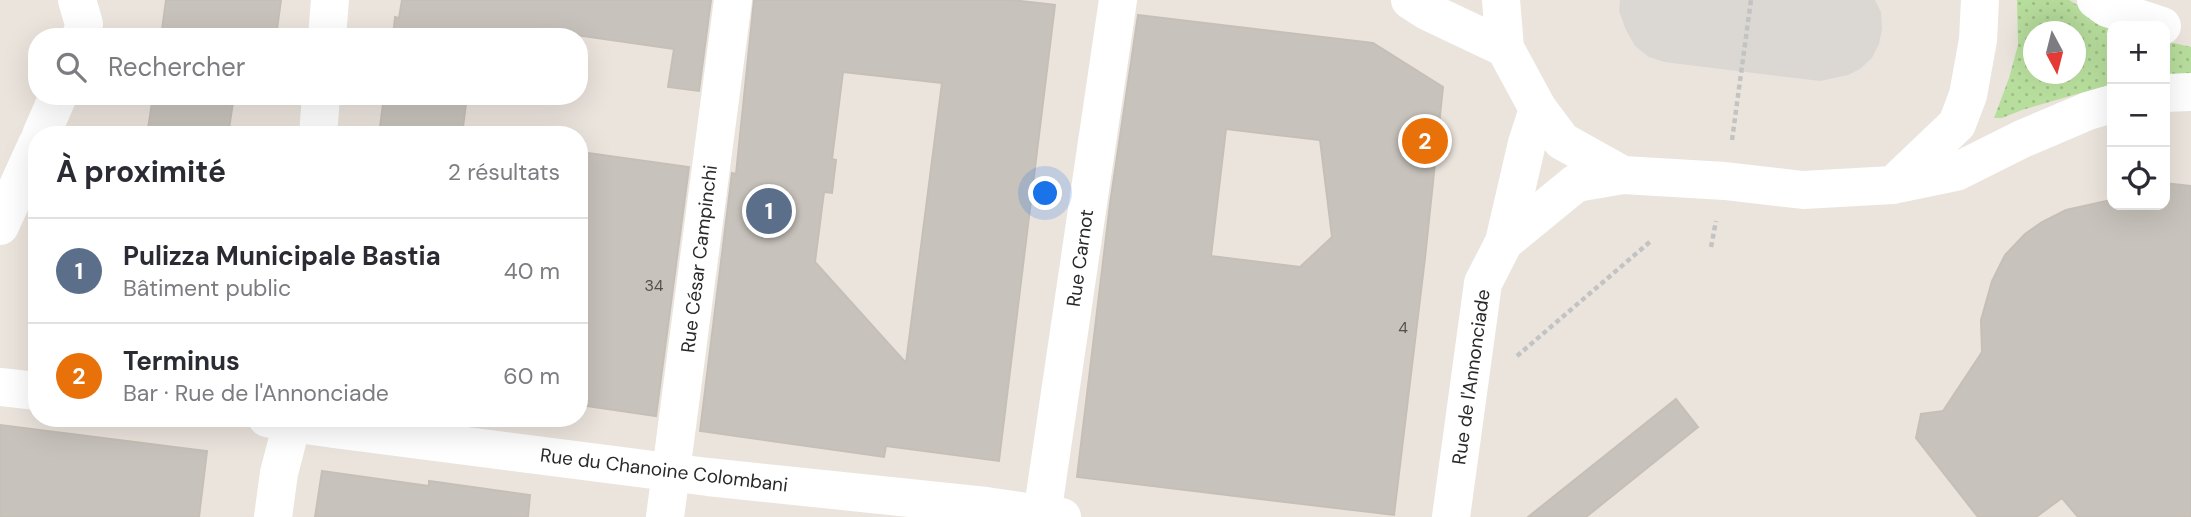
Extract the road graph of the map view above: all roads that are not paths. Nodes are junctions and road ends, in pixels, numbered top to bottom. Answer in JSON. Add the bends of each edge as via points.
{"nodes":[{"id":1,"x":77,"y":0,"type":"edge"},
{"id":2,"x":330,"y":0,"type":"edge"},
{"id":3,"x":733,"y":0,"type":"edge"},
{"id":4,"x":1118,"y":0,"type":"edge"},
{"id":5,"x":1410,"y":0,"type":"edge"},
{"id":6,"x":1501,"y":0,"type":"edge"},
{"id":7,"x":1980,"y":0,"type":"edge"},
{"id":8,"x":2096,"y":0,"type":"edge"},
{"id":9,"x":2146,"y":21,"type":"edge"},
{"id":10,"x":83,"y":28,"type":"edge"},
{"id":11,"x":328,"y":28,"type":"edge"},
{"id":12,"x":2170,"y":28,"type":"edge"},
{"id":13,"x":2191,"y":31,"type":"edge"},
{"id":14,"x":1504,"y":47,"type":"junction"},
{"id":15,"x":2191,"y":92,"type":"edge"},
{"id":16,"x":2170,"y":93,"type":"edge"},
{"id":17,"x":54,"y":105,"type":"edge"},
{"id":18,"x":320,"y":105,"type":"edge"},
{"id":19,"x":2107,"y":105,"type":"edge"},
{"id":20,"x":1538,"y":109,"type":"junction"},
{"id":21,"x":45,"y":126,"type":"edge"},
{"id":22,"x":319,"y":126,"type":"edge"},
{"id":23,"x":28,"y":164,"type":"edge"},
{"id":24,"x":1623,"y":175,"type":"junction"},
{"id":25,"x":1893,"y":185,"type":"junction"},
{"id":26,"x":0,"y":226,"type":"edge"},
{"id":27,"x":1504,"y":242,"type":"junction"},
{"id":28,"x":0,"y":387,"type":"edge"},
{"id":29,"x":28,"y":390,"type":"edge"},
{"id":30,"x":283,"y":427,"type":"edge"},
{"id":31,"x":336,"y":427,"type":"edge"},
{"id":32,"x":671,"y":472,"type":"junction"},
{"id":33,"x":1052,"y":516,"type":"edge"},
{"id":34,"x":273,"y":517,"type":"edge"},
{"id":35,"x":665,"y":517,"type":"edge"},
{"id":36,"x":1451,"y":517,"type":"edge"}],
"edges":[{"from":1,"to":10,"type":"street"},
{"from":2,"to":11,"type":"street"},
{"from":3,"to":32,"type":"street","name":"Rue César Campinchi"},
{"from":4,"to":33,"type":"street","name":"Rue Carnot"},
{"from":5,"to":14,"type":"street"},
{"from":6,"to":14,"type":"street"},
{"from":7,"to":25,"type":"street","via":[[1968,95],[1956,124]]},
{"from":8,"to":9,"type":"street"},
{"from":12,"to":13,"type":"street"},
{"from":14,"to":20,"type":"street"},
{"from":15,"to":16,"type":"street"},
{"from":17,"to":21,"type":"street"},
{"from":18,"to":22,"type":"street"},
{"from":19,"to":25,"type":"street","via":[[1956,172]]},
{"from":20,"to":24,"type":"street","via":[[1562,141]]},
{"from":20,"to":27,"type":"street","name":"Rue de l'Annonciade"},
{"from":23,"to":26,"type":"street"},
{"from":24,"to":25,"type":"street","via":[[1803,190]]},
{"from":24,"to":27,"type":"street","name":"Rue de l'Annonciade","via":[[1576,183]]},
{"from":27,"to":36,"type":"street","name":"Rue de l'Annonciade","via":[[1483,283]]},
{"from":28,"to":29,"type":"street"},
{"from":30,"to":34,"type":"street"},
{"from":31,"to":32,"type":"street","name":"Rue du Chanoine Colombani"},
{"from":32,"to":33,"type":"street","name":"Rue du Chanoine Colombani"},
{"from":32,"to":35,"type":"street","name":"Rue César Campinchi"}]}
